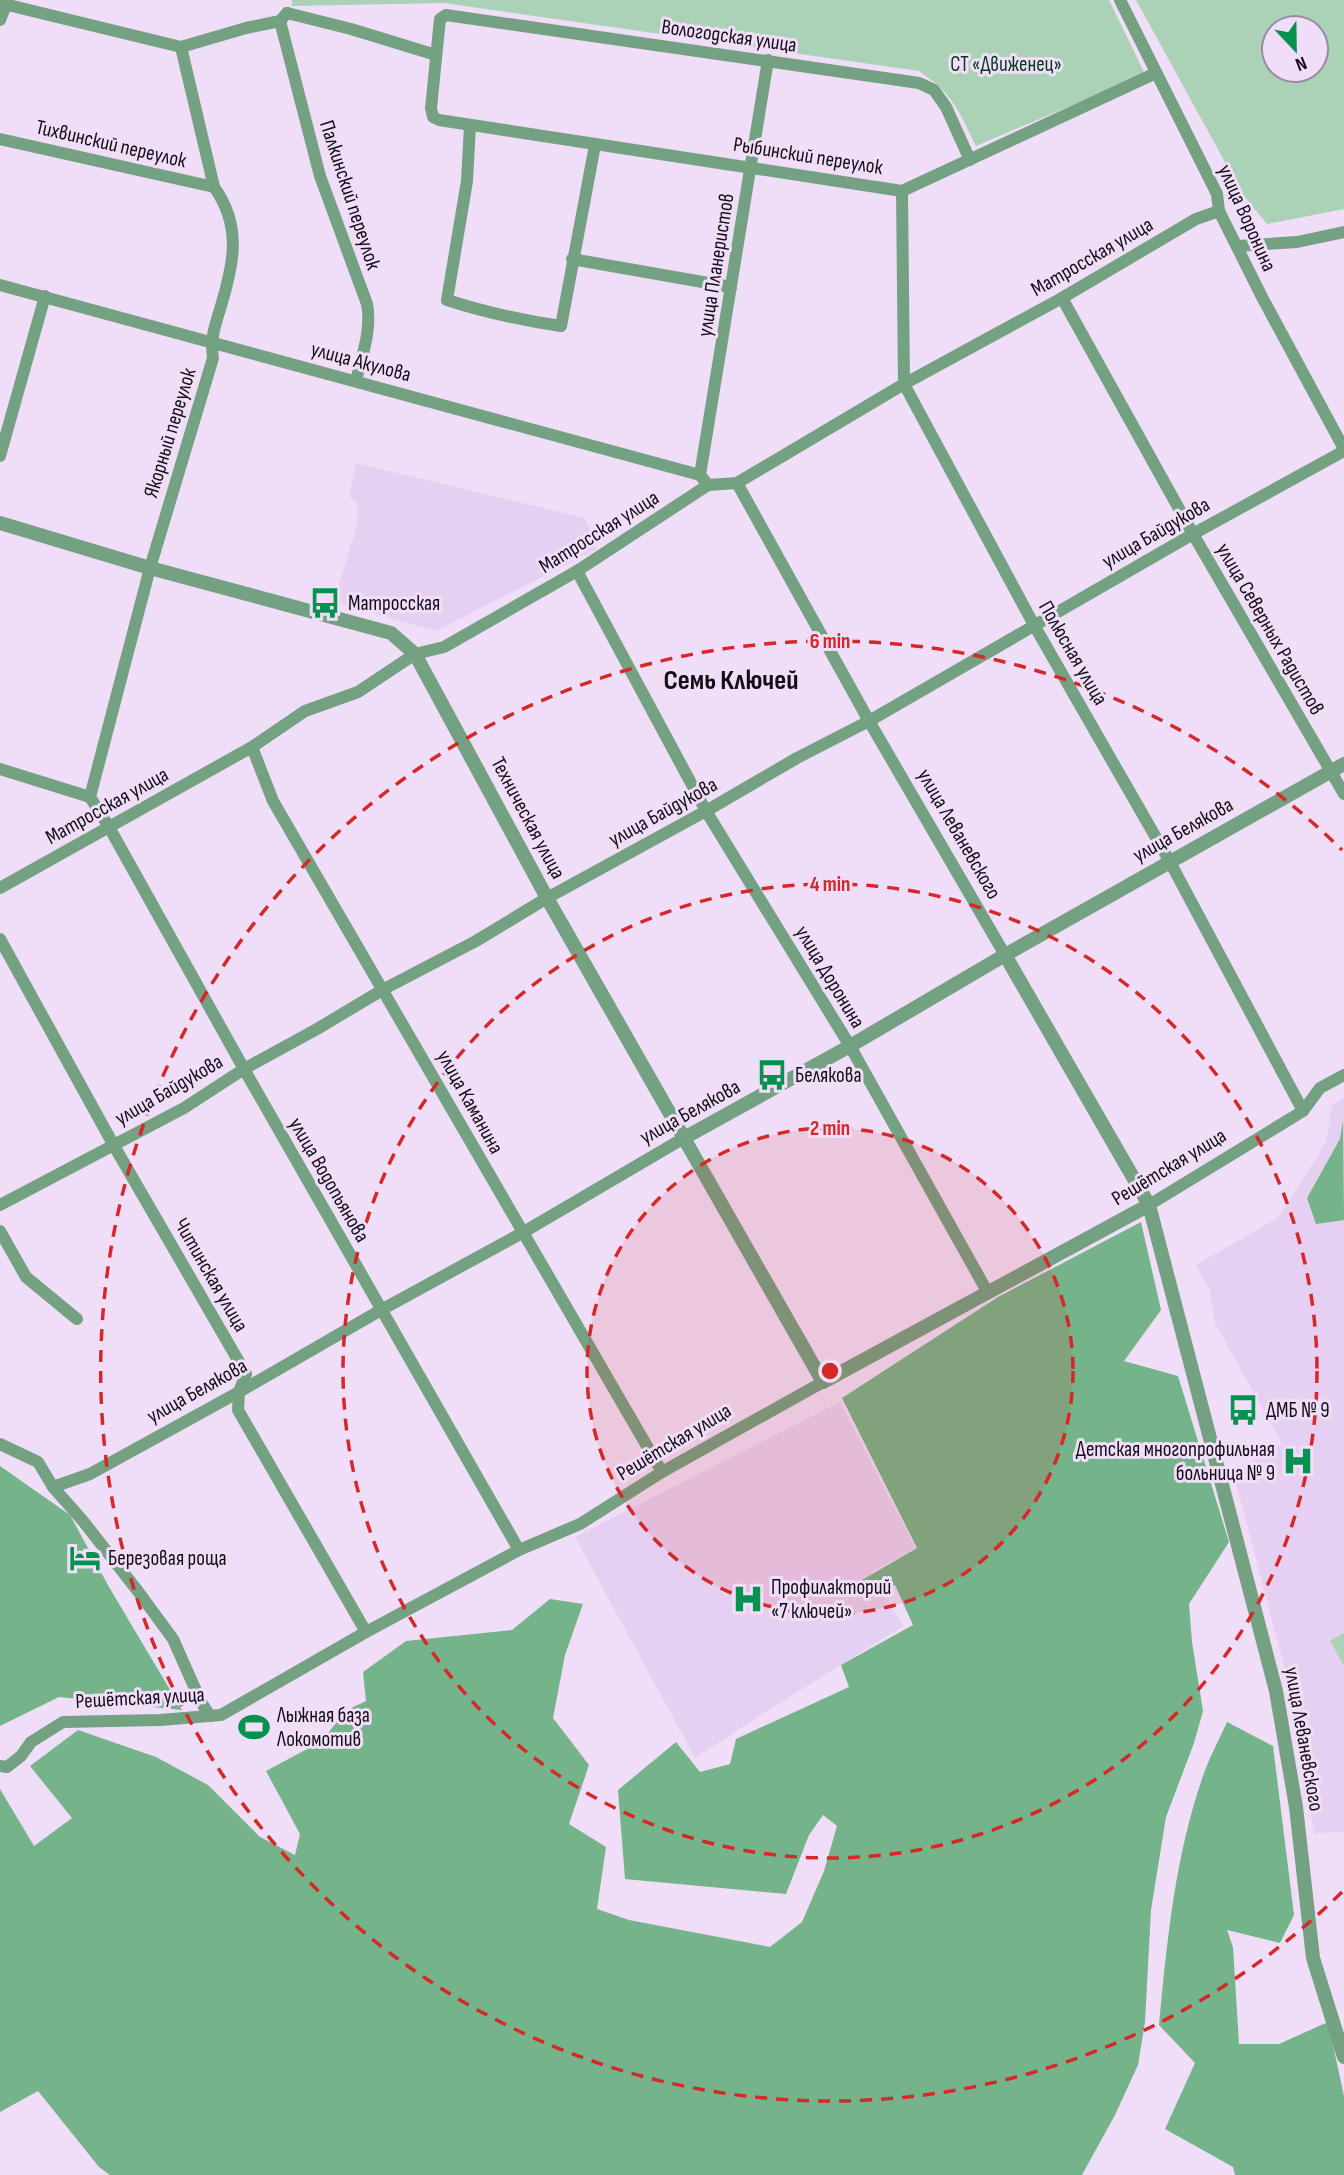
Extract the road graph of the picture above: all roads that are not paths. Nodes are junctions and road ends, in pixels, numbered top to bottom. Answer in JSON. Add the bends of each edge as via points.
{"nodes":[{"id":1,"x":1120,"y":0,"type":"edge"},
{"id":2,"x":5,"y":3,"type":"edge"},
{"id":3,"x":285,"y":11,"type":"edge"},
{"id":4,"x":0,"y":20,"type":"edge"},
{"id":5,"x":181,"y":47,"type":"junction"},
{"id":6,"x":436,"y":55,"type":"junction"},
{"id":7,"x":768,"y":60,"type":"junction"},
{"id":8,"x":1156,"y":73,"type":"junction"},
{"id":9,"x":470,"y":125,"type":"junction"},
{"id":10,"x":0,"y":139,"type":"edge"},
{"id":11,"x":595,"y":145,"type":"junction"},
{"id":12,"x":970,"y":160,"type":"junction"},
{"id":13,"x":751,"y":166,"type":"junction"},
{"id":14,"x":214,"y":187,"type":"junction"},
{"id":15,"x":902,"y":191,"type":"junction"},
{"id":16,"x":1219,"y":211,"type":"junction"},
{"id":17,"x":1344,"y":232,"type":"edge"},
{"id":18,"x":1238,"y":246,"type":"junction"},
{"id":19,"x":572,"y":260,"type":"junction"},
{"id":20,"x":0,"y":285,"type":"edge"},
{"id":21,"x":731,"y":287,"type":"junction"},
{"id":22,"x":45,"y":296,"type":"junction"},
{"id":23,"x":1062,"y":298,"type":"junction"},
{"id":24,"x":210,"y":341,"type":"junction"},
{"id":25,"x":356,"y":381,"type":"junction"},
{"id":26,"x":904,"y":384,"type":"junction"},
{"id":27,"x":1344,"y":450,"type":"edge"},
{"id":28,"x":0,"y":456,"type":"edge"},
{"id":29,"x":704,"y":480,"type":"junction"},
{"id":30,"x":737,"y":483,"type":"junction"},
{"id":31,"x":0,"y":523,"type":"edge"},
{"id":32,"x":1193,"y":534,"type":"junction"},
{"id":33,"x":150,"y":568,"type":"junction"},
{"id":34,"x":577,"y":571,"type":"junction"},
{"id":35,"x":1034,"y":625,"type":"junction"},
{"id":36,"x":415,"y":654,"type":"junction"},
{"id":37,"x":869,"y":721,"type":"junction"},
{"id":38,"x":253,"y":747,"type":"junction"},
{"id":39,"x":1344,"y":764,"type":"edge"},
{"id":40,"x":0,"y":769,"type":"edge"},
{"id":41,"x":1331,"y":771,"type":"junction"},
{"id":42,"x":1344,"y":794,"type":"edge"},
{"id":43,"x":90,"y":797,"type":"junction"},
{"id":44,"x":706,"y":811,"type":"junction"},
{"id":45,"x":109,"y":827,"type":"junction"},
{"id":46,"x":1170,"y":862,"type":"junction"},
{"id":47,"x":0,"y":888,"type":"edge"},
{"id":48,"x":547,"y":898,"type":"junction"},
{"id":49,"x":0,"y":939,"type":"edge"},
{"id":50,"x":1005,"y":955,"type":"junction"},
{"id":51,"x":384,"y":989,"type":"junction"},
{"id":52,"x":850,"y":1046,"type":"junction"},
{"id":53,"x":244,"y":1069,"type":"junction"},
{"id":54,"x":1344,"y":1075,"type":"edge"},
{"id":55,"x":1303,"y":1111,"type":"junction"},
{"id":56,"x":684,"y":1138,"type":"junction"},
{"id":57,"x":113,"y":1144,"type":"junction"},
{"id":58,"x":0,"y":1205,"type":"edge"},
{"id":59,"x":1149,"y":1205,"type":"junction"},
{"id":60,"x":0,"y":1231,"type":"edge"},
{"id":61,"x":522,"y":1233,"type":"junction"},
{"id":62,"x":988,"y":1293,"type":"junction"},
{"id":63,"x":382,"y":1310,"type":"junction"},
{"id":64,"x":77,"y":1320,"type":"dead end"},
{"id":65,"x":823,"y":1382,"type":"junction"},
{"id":66,"x":239,"y":1392,"type":"junction"},
{"id":67,"x":0,"y":1444,"type":"edge"},
{"id":68,"x":662,"y":1472,"type":"junction"},
{"id":69,"x":53,"y":1488,"type":"junction"},
{"id":70,"x":519,"y":1550,"type":"junction"},
{"id":71,"x":366,"y":1632,"type":"junction"},
{"id":72,"x":210,"y":1716,"type":"junction"},
{"id":73,"x":0,"y":1766,"type":"edge"},
{"id":74,"x":1344,"y":2057,"type":"edge"}],
"edges":[{"from":1,"to":8,"type":"street","name":"улица Воронина"},
{"from":2,"to":4,"type":"street"},
{"from":2,"to":5,"type":"street"},
{"from":3,"to":5,"type":"street"},
{"from":3,"to":6,"type":"street"},
{"from":3,"to":25,"type":"street","name":"Палкинский переулок","via":[[320,176],[367,304],[368,328]]},
{"from":5,"to":14,"type":"street","name":"Якорный переулок"},
{"from":6,"to":7,"type":"street","name":"Вологодская улица","via":[[440,19],[446,15]]},
{"from":6,"to":9,"type":"street","name":"Рыбинский переулок","via":[[433,117]]},
{"from":7,"to":12,"type":"street","name":"Вологодская улица","via":[[919,83],[934,90]]},
{"from":7,"to":13,"type":"street","name":"улица Планеристов"},
{"from":8,"to":12,"type":"street","name":"Рыбинский переулок"},
{"from":8,"to":16,"type":"street","name":"улица Воронина","via":[[1217,194]]},
{"from":9,"to":11,"type":"street","name":"Рыбинский переулок"},
{"from":9,"to":19,"type":"street","via":[[467,181],[447,300],[561,326]]},
{"from":10,"to":14,"type":"street","name":"Тихвинский переулок"},
{"from":11,"to":13,"type":"street","name":"Рыбинский переулок"},
{"from":11,"to":19,"type":"street"},
{"from":12,"to":15,"type":"street","name":"Рыбинский переулок"},
{"from":13,"to":15,"type":"street","name":"Рыбинский переулок"},
{"from":13,"to":21,"type":"street","name":"улица Планеристов"},
{"from":14,"to":24,"type":"street","name":"Якорный переулок","via":[[235,240],[228,285]]},
{"from":15,"to":26,"type":"street","name":"Полюсная улица"},
{"from":16,"to":18,"type":"street","name":"улица Воронина"},
{"from":16,"to":23,"type":"street","name":"Матросская улица","via":[[1196,219]]},
{"from":17,"to":18,"type":"street","via":[[1297,242]]},
{"from":18,"to":27,"type":"street","name":"улица Воронина"},
{"from":19,"to":21,"type":"street"},
{"from":20,"to":22,"type":"street","name":"улица Акулова"},
{"from":21,"to":29,"type":"street","name":"улица Планеристов"},
{"from":22,"to":24,"type":"street","name":"улица Акулова"},
{"from":22,"to":28,"type":"street"},
{"from":23,"to":26,"type":"street","name":"Матросская улица"},
{"from":23,"to":32,"type":"street","name":"улица Северных Радистов"},
{"from":24,"to":25,"type":"street","name":"улица Акулова"},
{"from":24,"to":33,"type":"street","name":"Якорный переулок","via":[[213,358]]},
{"from":25,"to":29,"type":"street","name":"улица Акулова"},
{"from":26,"to":30,"type":"street","name":"Матросская улица"},
{"from":26,"to":35,"type":"street","name":"Полюсная улица"},
{"from":27,"to":32,"type":"street","name":"улица Байдукова"},
{"from":29,"to":30,"type":"street","name":"Матросская улица"},
{"from":29,"to":34,"type":"street","name":"Матросская улица"},
{"from":30,"to":37,"type":"street","name":"улица Леваневского"},
{"from":31,"to":33,"type":"street","name":"Техническая улица"},
{"from":32,"to":35,"type":"street","name":"улица Байдукова"},
{"from":32,"to":41,"type":"street","name":"улица Северных Радистов"},
{"from":33,"to":36,"type":"street","name":"Техническая улица","via":[[391,633]]},
{"from":33,"to":43,"type":"street","name":"Якорный переулок"},
{"from":34,"to":36,"type":"street","name":"Матросская улица","via":[[444,647]]},
{"from":34,"to":44,"type":"street","name":"улица Доронина"},
{"from":35,"to":37,"type":"street","name":"улица Байдукова"},
{"from":35,"to":46,"type":"street","name":"Полюсная улица"},
{"from":36,"to":38,"type":"street","name":"Матросская улица","via":[[358,692],[305,711]]},
{"from":36,"to":48,"type":"street","name":"Техническая улица"},
{"from":37,"to":44,"type":"street","name":"улица Байдукова"},
{"from":37,"to":50,"type":"street","name":"улица Леваневского"},
{"from":38,"to":45,"type":"street","name":"Матросская улица"},
{"from":38,"to":51,"type":"street","name":"улица Каманина","via":[[273,801]]},
{"from":39,"to":41,"type":"street","name":"улица Белякова"},
{"from":40,"to":43,"type":"street"},
{"from":41,"to":42,"type":"street","name":"улица Северных Радистов"},
{"from":41,"to":46,"type":"street","name":"улица Белякова"},
{"from":43,"to":45,"type":"street"},
{"from":44,"to":48,"type":"street","name":"улица Байдукова"},
{"from":44,"to":52,"type":"street","name":"улица Доронина"},
{"from":45,"to":47,"type":"street","name":"Матросская улица"},
{"from":45,"to":53,"type":"street","name":"улица Водопьянова"},
{"from":46,"to":50,"type":"street","name":"улица Белякова"},
{"from":46,"to":55,"type":"street","name":"Полюсная улица"},
{"from":48,"to":51,"type":"street","name":"улица Байдукова"},
{"from":48,"to":56,"type":"street","name":"Техническая улица"},
{"from":49,"to":57,"type":"street","name":"Читинская улица"},
{"from":50,"to":52,"type":"street","name":"улица Белякова"},
{"from":50,"to":59,"type":"street","name":"улица Леваневского"},
{"from":51,"to":53,"type":"street","name":"улица Байдукова"},
{"from":51,"to":61,"type":"street","name":"улица Каманина"},
{"from":52,"to":56,"type":"street","name":"улица Белякова"},
{"from":52,"to":62,"type":"street","name":"улица Доронина"},
{"from":53,"to":57,"type":"street","name":"улица Байдукова","via":[[184,1108]]},
{"from":53,"to":63,"type":"street","name":"улица Водопьянова"},
{"from":54,"to":55,"type":"street","name":"Решётская улица","via":[[1320,1088]]},
{"from":55,"to":59,"type":"street","name":"Решётская улица"},
{"from":56,"to":61,"type":"street","name":"улица Белякова"},
{"from":56,"to":65,"type":"street","name":"Техническая улица"},
{"from":57,"to":58,"type":"street","name":"улица Байдукова"},
{"from":57,"to":66,"type":"street","name":"Читинская улица","via":[[246,1374]]},
{"from":59,"to":62,"type":"street","name":"Решётская улица"},
{"from":59,"to":74,"type":"street","name":"улица Леваневского","via":[[1276,1691],[1296,1807],[1313,1958]]},
{"from":60,"to":64,"type":"street","via":[[26,1277]]},
{"from":61,"to":63,"type":"street","name":"улица Белякова"},
{"from":61,"to":68,"type":"street","name":"улица Каманина"},
{"from":62,"to":65,"type":"street","name":"Решётская улица"},
{"from":63,"to":66,"type":"street","name":"улица Белякова"},
{"from":63,"to":70,"type":"street","name":"улица Водопьянова"},
{"from":65,"to":68,"type":"street","name":"Решётская улица"},
{"from":66,"to":69,"type":"street","name":"улица Белякова","via":[[90,1474]]},
{"from":66,"to":71,"type":"street","name":"Читинская улица","via":[[238,1410]]},
{"from":67,"to":69,"type":"street","via":[[38,1462]]},
{"from":68,"to":70,"type":"street","name":"Решётская улица","via":[[580,1524]]},
{"from":69,"to":72,"type":"street","via":[[173,1639]]},
{"from":70,"to":71,"type":"street","name":"Решётская улица"},
{"from":71,"to":72,"type":"street","name":"Решётская улица","via":[[221,1715]]},
{"from":72,"to":73,"type":"street","name":"Решётская улица","via":[[63,1722],[31,1742],[7,1767]]}]}
